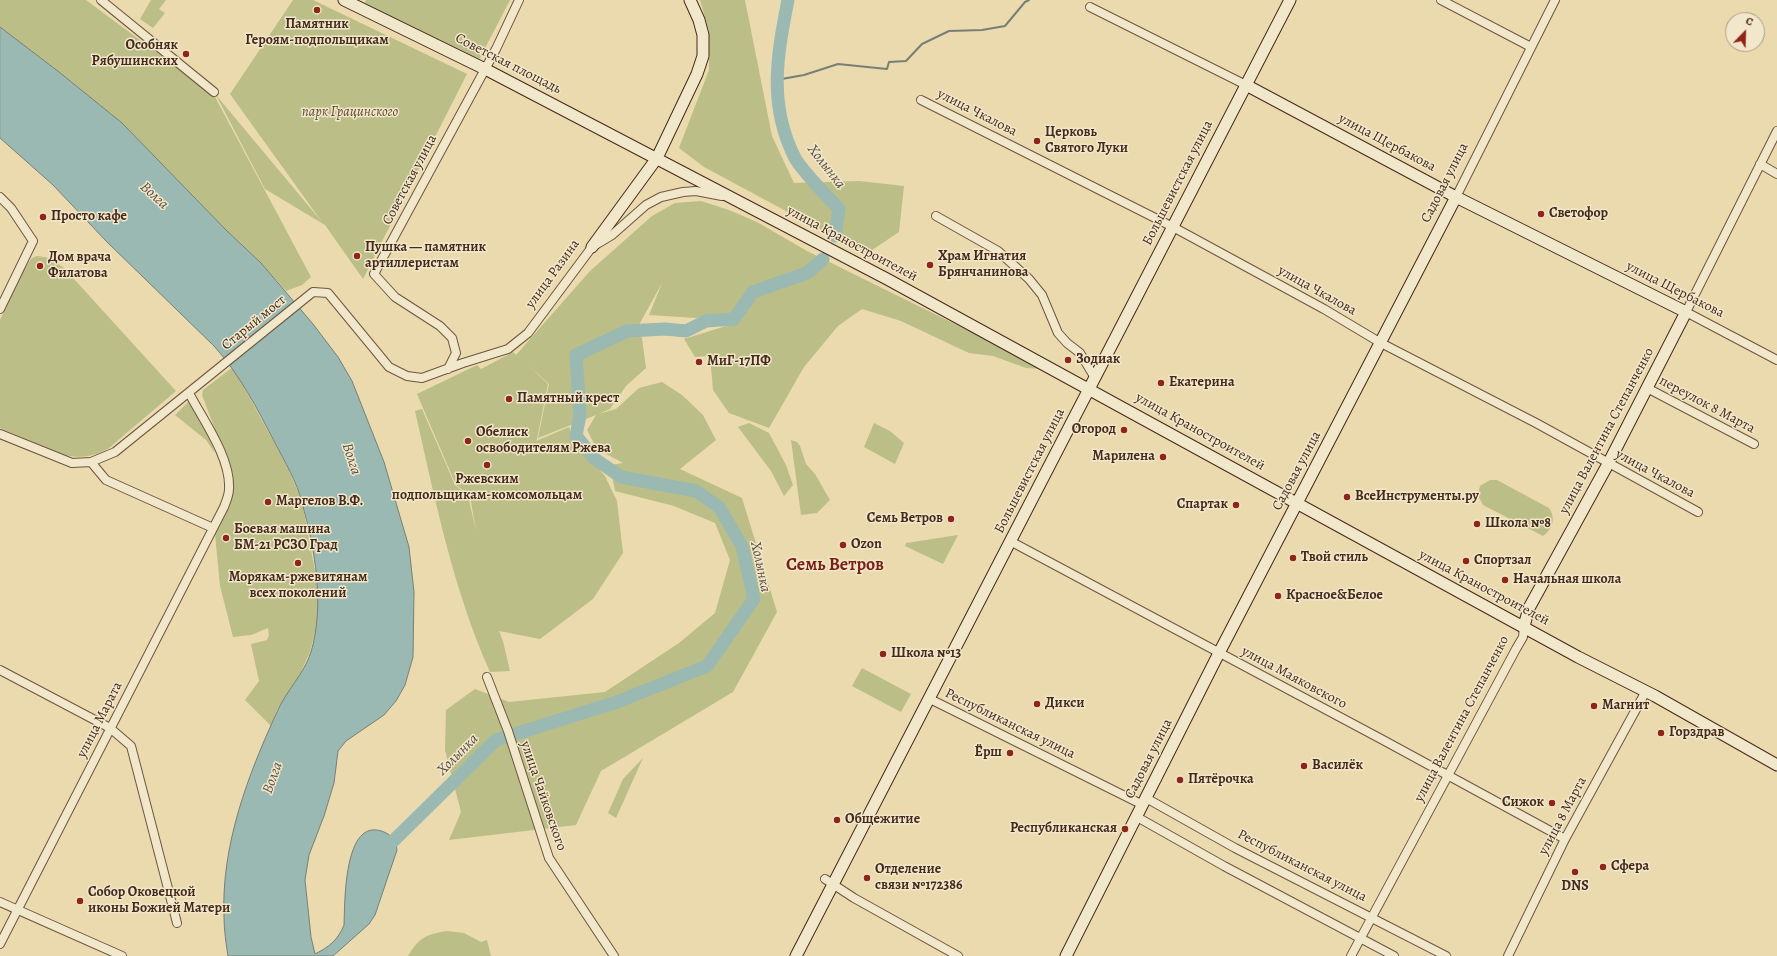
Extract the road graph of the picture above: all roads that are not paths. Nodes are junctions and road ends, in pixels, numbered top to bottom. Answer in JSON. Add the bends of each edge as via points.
{"nodes":[{"id":1,"x":101,"y":0,"type":"edge"},
{"id":2,"x":344,"y":0,"type":"edge"},
{"id":3,"x":519,"y":0,"type":"edge"},
{"id":4,"x":690,"y":0,"type":"edge"},
{"id":5,"x":1290,"y":0,"type":"edge"},
{"id":6,"x":1441,"y":0,"type":"edge"},
{"id":7,"x":1555,"y":0,"type":"edge"},
{"id":8,"x":1090,"y":7,"type":"dead end"},
{"id":9,"x":1531,"y":47,"type":"junction"},
{"id":10,"x":485,"y":69,"type":"junction"},
{"id":11,"x":1246,"y":85,"type":"junction"},
{"id":12,"x":214,"y":92,"type":"dead end"},
{"id":13,"x":921,"y":100,"type":"dead end"},
{"id":14,"x":1777,"y":131,"type":"edge"},
{"id":15,"x":657,"y":158,"type":"junction"},
{"id":16,"x":1760,"y":164,"type":"junction"},
{"id":17,"x":1777,"y":174,"type":"edge"},
{"id":18,"x":1456,"y":197,"type":"junction"},
{"id":19,"x":0,"y":198,"type":"edge"},
{"id":20,"x":745,"y":204,"type":"junction"},
{"id":21,"x":936,"y":216,"type":"dead end"},
{"id":22,"x":1173,"y":227,"type":"junction"},
{"id":23,"x":592,"y":246,"type":"junction"},
{"id":24,"x":313,"y":292,"type":"joint"},
{"id":25,"x":0,"y":308,"type":"edge"},
{"id":26,"x":1686,"y":312,"type":"junction"},
{"id":27,"x":1381,"y":342,"type":"junction"},
{"id":28,"x":1777,"y":360,"type":"edge"},
{"id":29,"x":448,"y":369,"type":"junction"},
{"id":30,"x":1095,"y":378,"type":"junction"},
{"id":31,"x":1647,"y":388,"type":"junction"},
{"id":32,"x":1089,"y":389,"type":"junction"},
{"id":33,"x":189,"y":393,"type":"junction"},
{"id":34,"x":0,"y":434,"type":"edge"},
{"id":35,"x":1754,"y":444,"type":"dead end"},
{"id":36,"x":91,"y":462,"type":"junction"},
{"id":37,"x":1608,"y":464,"type":"junction"},
{"id":38,"x":1297,"y":503,"type":"junction"},
{"id":39,"x":1698,"y":512,"type":"dead end"},
{"id":40,"x":213,"y":528,"type":"junction"},
{"id":41,"x":1010,"y":541,"type":"junction"},
{"id":42,"x":1524,"y":626,"type":"junction"},
{"id":43,"x":1219,"y":653,"type":"junction"},
{"id":44,"x":0,"y":670,"type":"edge"},
{"id":45,"x":487,"y":677,"type":"dead end"},
{"id":46,"x":1646,"y":692,"type":"junction"},
{"id":47,"x":930,"y":699,"type":"junction"},
{"id":48,"x":110,"y":728,"type":"junction"},
{"id":49,"x":1777,"y":765,"type":"edge"},
{"id":50,"x":1448,"y":776,"type":"junction"},
{"id":51,"x":1145,"y":802,"type":"junction"},
{"id":52,"x":1137,"y":817,"type":"junction"},
{"id":53,"x":1565,"y":839,"type":"junction"},
{"id":54,"x":829,"y":882,"type":"junction"},
{"id":55,"x":0,"y":902,"type":"edge"},
{"id":56,"x":17,"y":910,"type":"junction"},
{"id":57,"x":1373,"y":917,"type":"junction"},
{"id":58,"x":177,"y":923,"type":"dead end"},
{"id":59,"x":1360,"y":938,"type":"junction"},
{"id":60,"x":0,"y":944,"type":"edge"},
{"id":61,"x":122,"y":956,"type":"edge"},
{"id":62,"x":614,"y":956,"type":"edge"},
{"id":63,"x":796,"y":956,"type":"edge"},
{"id":64,"x":958,"y":956,"type":"edge"},
{"id":65,"x":1066,"y":956,"type":"edge"},
{"id":66,"x":1351,"y":956,"type":"edge"},
{"id":67,"x":1394,"y":956,"type":"edge"},
{"id":68,"x":1446,"y":956,"type":"edge"},
{"id":69,"x":1508,"y":956,"type":"edge"}],
"edges":[{"from":1,"to":12,"type":"street"},
{"from":2,"to":10,"type":"street","name":"Советская площадь"},
{"from":3,"to":10,"type":"street","name":"Советская улица"},
{"from":4,"to":15,"type":"street","name":"улица Разина","via":[[703,35],[703,56]]},
{"from":5,"to":11,"type":"street","name":"Большевистская улица"},
{"from":6,"to":9,"type":"street"},
{"from":7,"to":9,"type":"street","name":"Садовая улица"},
{"from":8,"to":11,"type":"street","name":"улица Щербакова"},
{"from":9,"to":18,"type":"street","name":"Садовая улица"},
{"from":10,"to":15,"type":"street","name":"Советская площадь"},
{"from":10,"to":29,"type":"street","name":"Советская улица","via":[[374,274],[395,297],[440,326],[452,338],[456,352]]},
{"from":11,"to":18,"type":"street","name":"улица Щербакова"},
{"from":11,"to":22,"type":"street","name":"Большевистская улица"},
{"from":13,"to":22,"type":"street","name":"улица Чкалова"},
{"from":14,"to":16,"type":"street","name":"улица Валентина Степанченко"},
{"from":15,"to":20,"type":"street","name":"улица Краностроителей"},
{"from":15,"to":23,"type":"street","name":"улица Разина"},
{"from":16,"to":17,"type":"street"},
{"from":16,"to":26,"type":"street","name":"улица Валентина Степанченко"},
{"from":18,"to":26,"type":"street","name":"улица Щербакова"},
{"from":18,"to":27,"type":"street","name":"Садовая улица"},
{"from":19,"to":25,"type":"street","via":[[11,208],[33,241]]},
{"from":20,"to":23,"type":"street","via":[[696,191],[661,197],[636,212],[612,235]]},
{"from":20,"to":32,"type":"street","name":"улица Краностроителей"},
{"from":21,"to":30,"type":"street","via":[[998,251],[1029,279],[1042,295],[1058,333],[1080,353]]},
{"from":22,"to":27,"type":"street","name":"улица Чкалова"},
{"from":22,"to":30,"type":"street","name":"Большевистская улица"},
{"from":23,"to":29,"type":"street","name":"улица Разина","via":[[528,333],[508,349]]},
{"from":24,"to":29,"type":"street","name":"улица Разина","via":[[328,292],[389,367],[407,376],[422,378]]},
{"from":24,"to":33,"type":"street","name":"Старый мост"},
{"from":26,"to":28,"type":"street","name":"улица Щербакова"},
{"from":26,"to":31,"type":"street","name":"улица Валентина Степанченко"},
{"from":27,"to":37,"type":"street","name":"улица Чкалова","via":[[1536,423]]},
{"from":27,"to":38,"type":"street","name":"Садовая улица"},
{"from":30,"to":32,"type":"street","name":"Большевистская улица"},
{"from":31,"to":35,"type":"street","name":"переулок 8 Марта"},
{"from":31,"to":37,"type":"street","name":"улица Валентина Степанченко"},
{"from":32,"to":38,"type":"street","name":"улица Краностроителей"},
{"from":32,"to":41,"type":"street","name":"Большевистская улица"},
{"from":33,"to":36,"type":"street","name":"Старый мост","via":[[115,452]]},
{"from":33,"to":40,"type":"street","name":"улица Марата","via":[[224,460],[229,490]]},
{"from":34,"to":36,"type":"street","via":[[72,463]]},
{"from":36,"to":40,"type":"street","via":[[106,480]]},
{"from":37,"to":39,"type":"street","name":"улица Чкалова"},
{"from":37,"to":42,"type":"street","name":"улица Валентина Степанченко","via":[[1529,608]]},
{"from":38,"to":42,"type":"street","name":"улица Краностроителей"},
{"from":38,"to":43,"type":"street","name":"Садовая улица"},
{"from":40,"to":48,"type":"street","name":"улица Марата"},
{"from":41,"to":43,"type":"street","name":"улица Маяковского"},
{"from":41,"to":47,"type":"street","name":"Большевистская улица"},
{"from":42,"to":46,"type":"street","name":"улица Краностроителей"},
{"from":42,"to":50,"type":"street","name":"улица Валентина Степанченко","via":[[1523,637]]},
{"from":43,"to":50,"type":"street","name":"улица Маяковского"},
{"from":43,"to":51,"type":"street","name":"Садовая улица"},
{"from":44,"to":48,"type":"street"},
{"from":45,"to":62,"type":"street","name":"улица Чайковского","via":[[508,731],[549,858]]},
{"from":46,"to":49,"type":"street","name":"улица Краностроителей"},
{"from":46,"to":53,"type":"street","name":"улица 8 Марта"},
{"from":47,"to":51,"type":"street","name":"Республиканская улица"},
{"from":47,"to":54,"type":"street","name":"Большевистская улица"},
{"from":48,"to":56,"type":"street","name":"улица Марата"},
{"from":48,"to":58,"type":"street","via":[[131,746]]},
{"from":50,"to":53,"type":"street","name":"улица Маяковского"},
{"from":50,"to":57,"type":"street","name":"улица Валентина Степанченко"},
{"from":51,"to":52,"type":"street","name":"Садовая улица"},
{"from":51,"to":57,"type":"street","name":"Республиканская улица"},
{"from":52,"to":59,"type":"street"},
{"from":52,"to":65,"type":"street","name":"Садовая улица"},
{"from":53,"to":69,"type":"street","name":"улица 8 Марта"},
{"from":54,"to":63,"type":"street","name":"Большевистская улица"},
{"from":54,"to":64,"type":"street"},
{"from":55,"to":56,"type":"street"},
{"from":56,"to":60,"type":"street","name":"улица Марата"},
{"from":56,"to":61,"type":"street"},
{"from":57,"to":59,"type":"street","name":"улица Валентина Степанченко"},
{"from":57,"to":68,"type":"street","name":"Республиканская улица"},
{"from":59,"to":66,"type":"street","name":"улица Валентина Степанченко"},
{"from":59,"to":67,"type":"street"}]}
